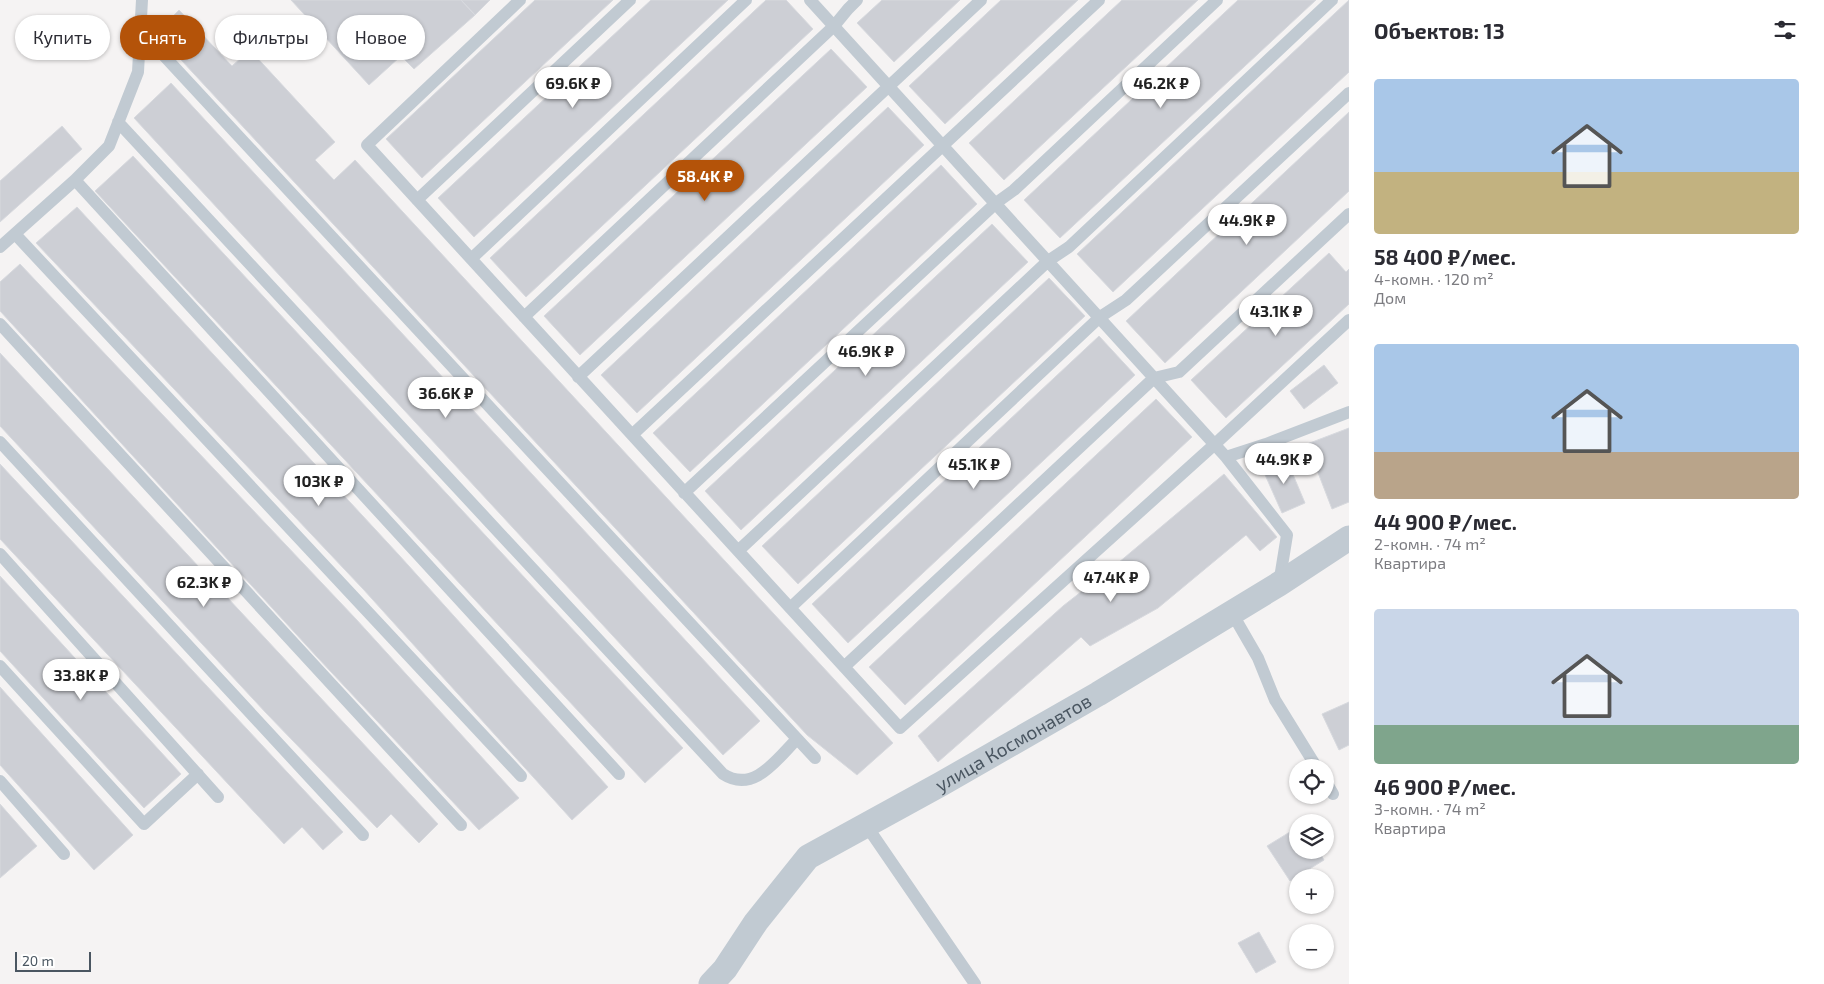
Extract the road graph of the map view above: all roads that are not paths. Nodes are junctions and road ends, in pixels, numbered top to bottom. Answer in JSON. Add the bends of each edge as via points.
{"nodes":[{"id":1,"x":142,"y":0,"type":"edge"},
{"id":2,"x":520,"y":0,"type":"edge"},
{"id":3,"x":630,"y":0,"type":"edge"},
{"id":4,"x":746,"y":0,"type":"edge"},
{"id":5,"x":810,"y":0,"type":"edge"},
{"id":6,"x":857,"y":0,"type":"edge"},
{"id":7,"x":981,"y":0,"type":"edge"},
{"id":8,"x":1099,"y":0,"type":"edge"},
{"id":9,"x":1216,"y":0,"type":"edge"},
{"id":10,"x":1332,"y":0,"type":"edge"},
{"id":11,"x":141,"y":15,"type":"edge"},
{"id":12,"x":834,"y":26,"type":"junction"},
{"id":13,"x":139,"y":60,"type":"edge"},
{"id":14,"x":167,"y":60,"type":"edge"},
{"id":15,"x":889,"y":86,"type":"junction"},
{"id":16,"x":1349,"y":93,"type":"edge"},
{"id":17,"x":118,"y":122,"type":"junction"},
{"id":18,"x":943,"y":145,"type":"junction"},
{"id":19,"x":75,"y":180,"type":"junction"},
{"id":20,"x":417,"y":200,"type":"junction"},
{"id":21,"x":996,"y":203,"type":"junction"},
{"id":22,"x":1349,"y":214,"type":"edge"},
{"id":23,"x":15,"y":234,"type":"junction"},
{"id":24,"x":0,"y":247,"type":"edge"},
{"id":25,"x":470,"y":259,"type":"junction"},
{"id":26,"x":1048,"y":261,"type":"junction"},
{"id":27,"x":524,"y":317,"type":"junction"},
{"id":28,"x":1100,"y":317,"type":"junction"},
{"id":29,"x":1349,"y":320,"type":"edge"},
{"id":30,"x":0,"y":324,"type":"edge"},
{"id":31,"x":578,"y":377,"type":"junction"},
{"id":32,"x":1154,"y":378,"type":"junction"},
{"id":33,"x":1349,"y":412,"type":"edge"},
{"id":34,"x":632,"y":435,"type":"junction"},
{"id":35,"x":0,"y":442,"type":"edge"},
{"id":36,"x":1215,"y":444,"type":"junction"},
{"id":37,"x":1226,"y":457,"type":"junction"},
{"id":38,"x":684,"y":493,"type":"junction"},
{"id":39,"x":1349,"y":538,"type":"edge"},
{"id":40,"x":738,"y":551,"type":"junction"},
{"id":41,"x":0,"y":554,"type":"edge"},
{"id":42,"x":1278,"y":584,"type":"junction"},
{"id":43,"x":790,"y":608,"type":"junction"},
{"id":44,"x":1232,"y":613,"type":"junction"},
{"id":45,"x":0,"y":666,"type":"edge"},
{"id":46,"x":844,"y":668,"type":"junction"},
{"id":47,"x":798,"y":739,"type":"junction"},
{"id":48,"x":815,"y":758,"type":"dead end"},
{"id":49,"x":1311,"y":759,"type":"edge"},
{"id":50,"x":198,"y":774,"type":"junction"},
{"id":51,"x":619,"y":774,"type":"dead end"},
{"id":52,"x":520,"y":776,"type":"dead end"},
{"id":53,"x":0,"y":781,"type":"edge"},
{"id":54,"x":218,"y":797,"type":"dead end"},
{"id":55,"x":461,"y":825,"type":"dead end"},
{"id":56,"x":866,"y":825,"type":"junction"},
{"id":57,"x":363,"y":836,"type":"dead end"},
{"id":58,"x":64,"y":854,"type":"dead end"},
{"id":59,"x":711,"y":984,"type":"edge"},
{"id":60,"x":975,"y":984,"type":"edge"}],
"edges":[{"from":1,"to":11,"type":"lane"},
{"from":2,"to":20,"type":"lane","via":[[367,145]]},
{"from":3,"to":20,"type":"lane"},
{"from":4,"to":25,"type":"lane"},
{"from":5,"to":12,"type":"lane"},
{"from":6,"to":12,"type":"lane"},
{"from":7,"to":15,"type":"lane"},
{"from":8,"to":18,"type":"lane"},
{"from":9,"to":21,"type":"lane","via":[[1014,190]]},
{"from":10,"to":26,"type":"lane","via":[[1068,247]]},
{"from":12,"to":15,"type":"lane"},
{"from":12,"to":27,"type":"lane"},
{"from":13,"to":17,"type":"lane","via":[[138,72]]},
{"from":14,"to":47,"type":"lane"},
{"from":15,"to":18,"type":"lane"},
{"from":15,"to":31,"type":"lane"},
{"from":16,"to":28,"type":"lane","via":[[1126,300]]},
{"from":17,"to":19,"type":"lane","via":[[109,146]]},
{"from":17,"to":47,"type":"lane","via":[[723,774],[740,780],[759,777]]},
{"from":18,"to":21,"type":"lane"},
{"from":18,"to":34,"type":"lane"},
{"from":19,"to":23,"type":"lane"},
{"from":19,"to":51,"type":"lane"},
{"from":20,"to":25,"type":"lane"},
{"from":21,"to":26,"type":"lane"},
{"from":21,"to":38,"type":"lane"},
{"from":22,"to":32,"type":"lane","via":[[1179,372]]},
{"from":23,"to":24,"type":"lane"},
{"from":23,"to":52,"type":"lane"},
{"from":25,"to":27,"type":"lane"},
{"from":26,"to":28,"type":"lane"},
{"from":26,"to":40,"type":"lane"},
{"from":27,"to":31,"type":"lane"},
{"from":28,"to":32,"type":"lane"},
{"from":28,"to":43,"type":"lane"},
{"from":29,"to":36,"type":"lane"},
{"from":30,"to":55,"type":"lane"},
{"from":31,"to":34,"type":"lane"},
{"from":32,"to":36,"type":"lane"},
{"from":32,"to":46,"type":"lane"},
{"from":33,"to":37,"type":"lane"},
{"from":34,"to":38,"type":"lane"},
{"from":35,"to":57,"type":"lane"},
{"from":36,"to":37,"type":"lane"},
{"from":36,"to":46,"type":"lane","via":[[900,728]]},
{"from":37,"to":42,"type":"lane","via":[[1287,535]]},
{"from":38,"to":40,"type":"lane"},
{"from":39,"to":42,"type":"street","name":"улица Космонавтов"},
{"from":40,"to":43,"type":"lane"},
{"from":41,"to":50,"type":"lane"},
{"from":42,"to":44,"type":"street","name":"улица Космонавтов"},
{"from":43,"to":46,"type":"lane"},
{"from":44,"to":49,"type":"lane","via":[[1258,658],[1275,700]]},
{"from":44,"to":56,"type":"street","name":"улица Космонавтов","via":[[1098,694]]},
{"from":45,"to":50,"type":"lane","via":[[144,824]]},
{"from":47,"to":48,"type":"lane"},
{"from":50,"to":54,"type":"lane"},
{"from":53,"to":58,"type":"lane"},
{"from":56,"to":59,"type":"street","name":"улица Космонавтов","via":[[808,857]]},
{"from":56,"to":60,"type":"lane"}]}
